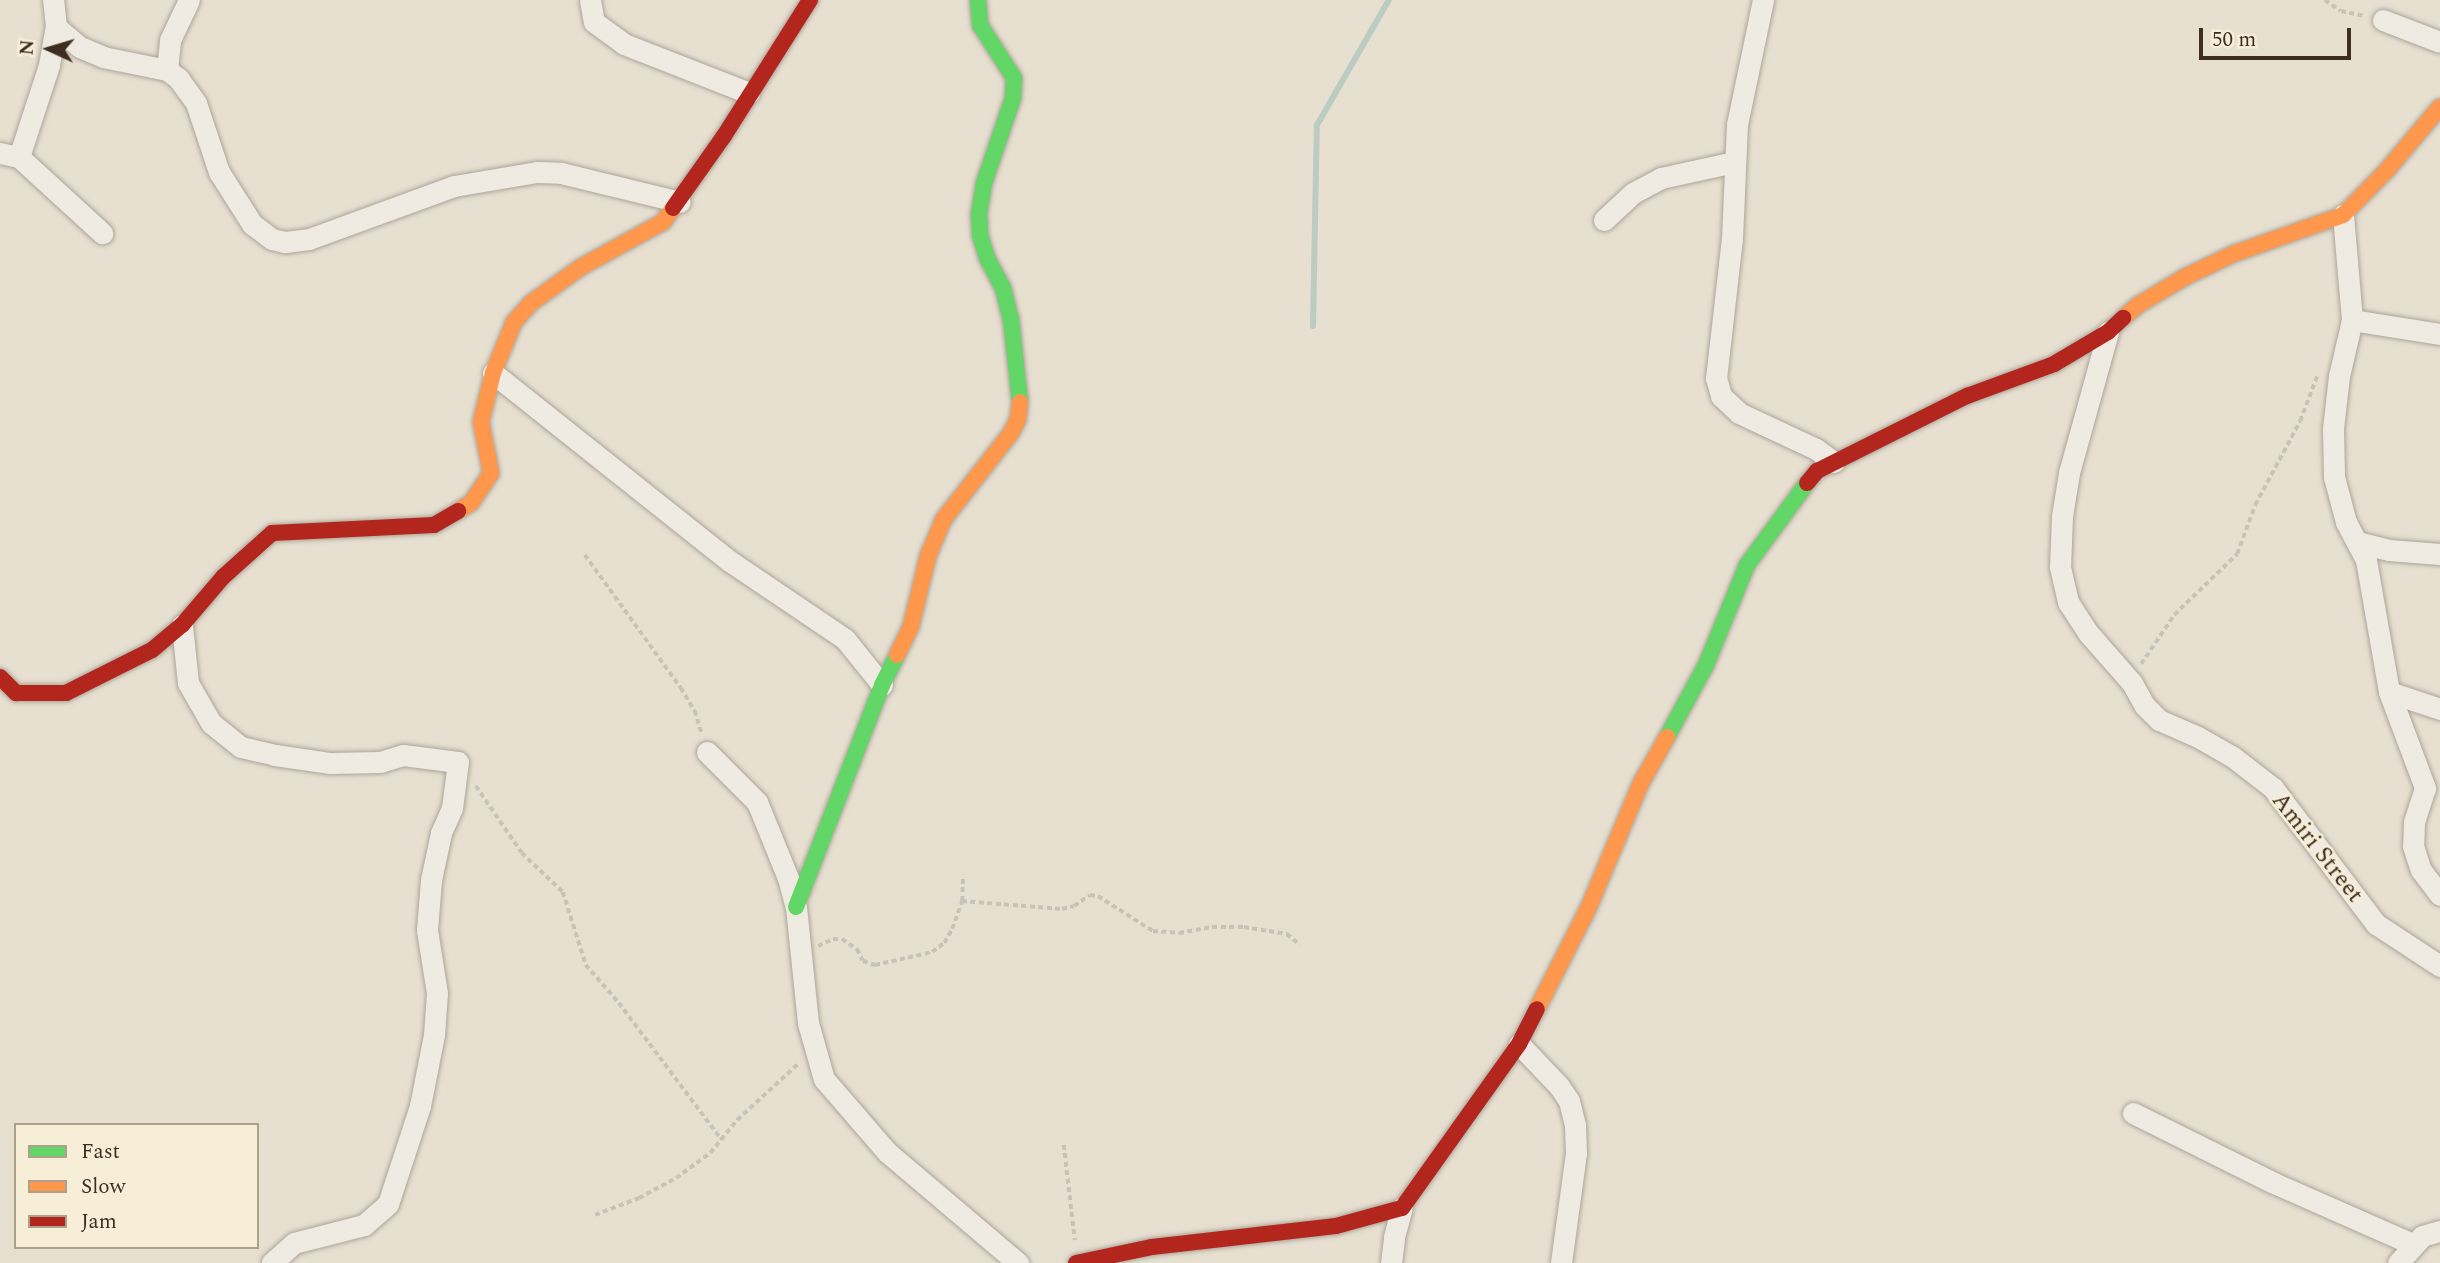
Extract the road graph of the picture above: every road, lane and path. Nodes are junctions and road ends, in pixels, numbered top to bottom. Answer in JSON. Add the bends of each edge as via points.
{"nodes":[{"id":1,"x":53,"y":0,"type":"edge"},
{"id":2,"x":189,"y":0,"type":"edge"},
{"id":3,"x":590,"y":0,"type":"edge"},
{"id":4,"x":810,"y":0,"type":"edge"},
{"id":5,"x":978,"y":0,"type":"edge"},
{"id":6,"x":1763,"y":0,"type":"edge"},
{"id":7,"x":2325,"y":0,"type":"edge"},
{"id":8,"x":2383,"y":20,"type":"joint"},
{"id":9,"x":56,"y":27,"type":"junction"},
{"id":10,"x":2440,"y":42,"type":"edge"},
{"id":11,"x":167,"y":70,"type":"junction"},
{"id":12,"x":749,"y":93,"type":"junction"},
{"id":13,"x":2440,"y":107,"type":"edge"},
{"id":14,"x":7,"y":158,"type":"edge"},
{"id":15,"x":1734,"y":162,"type":"junction"},
{"id":16,"x":680,"y":202,"type":"junction"},
{"id":17,"x":2343,"y":215,"type":"junction"},
{"id":18,"x":1604,"y":220,"type":"dead end"},
{"id":19,"x":102,"y":233,"type":"dead end"},
{"id":20,"x":2352,"y":320,"type":"junction"},
{"id":21,"x":2108,"y":332,"type":"junction"},
{"id":22,"x":2440,"y":334,"type":"edge"},
{"id":23,"x":2325,"y":367,"type":"dead end"},
{"id":24,"x":493,"y":373,"type":"junction"},
{"id":25,"x":1834,"y":462,"type":"junction"},
{"id":26,"x":2357,"y":542,"type":"junction"},
{"id":27,"x":2440,"y":554,"type":"edge"},
{"id":28,"x":585,"y":555,"type":"dead end"},
{"id":29,"x":182,"y":625,"type":"junction"},
{"id":30,"x":0,"y":677,"type":"edge"},
{"id":31,"x":2129,"y":679,"type":"junction"},
{"id":32,"x":882,"y":685,"type":"junction"},
{"id":33,"x":2389,"y":692,"type":"junction"},
{"id":34,"x":2440,"y":709,"type":"edge"},
{"id":35,"x":707,"y":752,"type":"joint"},
{"id":36,"x":458,"y":762,"type":"junction"},
{"id":37,"x":963,"y":875,"type":"dead end"},
{"id":38,"x":2440,"y":895,"type":"edge"},
{"id":39,"x":962,"y":901,"type":"junction"},
{"id":40,"x":796,"y":907,"type":"junction"},
{"id":41,"x":1300,"y":945,"type":"dead end"},
{"id":42,"x":801,"y":955,"type":"junction"},
{"id":43,"x":2440,"y":966,"type":"edge"},
{"id":44,"x":1519,"y":1044,"type":"junction"},
{"id":45,"x":814,"y":1048,"type":"junction"},
{"id":46,"x":2133,"y":1113,"type":"dead end"},
{"id":47,"x":722,"y":1140,"type":"junction"},
{"id":48,"x":1064,"y":1145,"type":"dead end"},
{"id":49,"x":1402,"y":1208,"type":"junction"},
{"id":50,"x":594,"y":1215,"type":"dead end"},
{"id":51,"x":2440,"y":1231,"type":"edge"},
{"id":52,"x":2412,"y":1244,"type":"junction"},
{"id":53,"x":272,"y":1263,"type":"edge"},
{"id":54,"x":1018,"y":1263,"type":"edge"},
{"id":55,"x":1076,"y":1263,"type":"edge"},
{"id":56,"x":1391,"y":1263,"type":"edge"},
{"id":57,"x":1561,"y":1263,"type":"edge"},
{"id":58,"x":2398,"y":1263,"type":"edge"}],
"edges":[{"from":1,"to":9,"type":"street"},
{"from":2,"to":11,"type":"street","via":[[170,40]]},
{"from":3,"to":12,"type":"street","via":[[594,22],[624,44]]},
{"from":4,"to":12,"type":"street"},
{"from":5,"to":32,"type":"street","via":[[980,25],[1014,78],[1013,98],[984,183],[979,213],[980,235],[1011,319],[1021,394],[1018,419],[943,520],[928,556],[911,626]]},
{"from":6,"to":15,"type":"street","via":[[1737,124]]},
{"from":7,"to":8,"type":"path","via":[[2341,12]]},
{"from":8,"to":10,"type":"street"},
{"from":9,"to":11,"type":"street","via":[[80,47],[103,57]]},
{"from":9,"to":14,"type":"street","via":[[42,91]]},
{"from":11,"to":16,"type":"street","via":[[196,103],[219,172],[252,224],[272,239],[309,239],[454,186],[537,172],[561,173]]},
{"from":12,"to":16,"type":"street"},
{"from":13,"to":17,"type":"street"},
{"from":14,"to":19,"type":"street"},
{"from":15,"to":18,"type":"street","via":[[1661,178],[1633,193]]},
{"from":15,"to":25,"type":"street","via":[[1732,238],[1716,378],[1721,396],[1739,413]]},
{"from":16,"to":24,"type":"street","via":[[663,222],[581,267],[531,303],[514,322]]},
{"from":17,"to":20,"type":"street"},
{"from":17,"to":21,"type":"street","via":[[2233,254],[2185,277],[2138,305]]},
{"from":20,"to":22,"type":"street"},
{"from":20,"to":26,"type":"street","via":[[2339,376],[2334,477],[2346,522]]},
{"from":21,"to":25,"type":"street","via":[[2054,364],[1967,396]]},
{"from":21,"to":31,"type":"street","name":"Amiri Street","via":[[2069,473],[2060,567],[2068,602]]},
{"from":23,"to":31,"type":"path","via":[[2255,505],[2237,554],[2174,615]]},
{"from":24,"to":29,"type":"street","via":[[481,422],[491,473],[471,503],[434,525],[272,533],[223,577]]},
{"from":24,"to":32,"type":"street","via":[[727,559],[845,639]]},
{"from":25,"to":44,"type":"street","via":[[1817,471],[1747,565],[1706,665],[1641,783],[1588,909]]},
{"from":26,"to":27,"type":"street"},
{"from":26,"to":33,"type":"street","via":[[2366,560]]},
{"from":28,"to":35,"type":"path","via":[[681,688],[695,711]]},
{"from":29,"to":30,"type":"street","via":[[152,650],[66,693],[16,694]]},
{"from":29,"to":36,"type":"street","via":[[188,683],[211,723],[241,747],[330,763],[380,762],[403,755]]},
{"from":31,"to":43,"type":"street","name":"Amiri Street","via":[[2159,720],[2233,757],[2273,789],[2376,924]]},
{"from":32,"to":40,"type":"street"},
{"from":33,"to":34,"type":"street"},
{"from":33,"to":38,"type":"street","via":[[2425,788],[2414,822],[2413,845],[2421,870]]},
{"from":35,"to":40,"type":"street","via":[[757,802]]},
{"from":36,"to":47,"type":"path","via":[[522,853],[563,892],[586,965]]},
{"from":36,"to":53,"type":"street","via":[[452,808],[431,880],[427,930],[437,993],[434,1035],[420,1106],[388,1204],[364,1225],[294,1243]]},
{"from":37,"to":39,"type":"path"},
{"from":39,"to":41,"type":"path","via":[[1062,909],[1090,895],[1098,896],[1153,931],[1244,927],[1287,934]]},
{"from":39,"to":42,"type":"path","via":[[944,943],[932,952],[869,965],[851,944],[833,939]]},
{"from":40,"to":42,"type":"street"},
{"from":42,"to":45,"type":"street"},
{"from":44,"to":49,"type":"street"},
{"from":44,"to":57,"type":"street","via":[[1559,1086],[1569,1101],[1574,1125],[1576,1153]]},
{"from":45,"to":47,"type":"path"},
{"from":45,"to":54,"type":"street","via":[[824,1079],[887,1152]]},
{"from":46,"to":52,"type":"street"},
{"from":47,"to":50,"type":"path","via":[[676,1178]]},
{"from":48,"to":55,"type":"path"},
{"from":49,"to":55,"type":"street","via":[[1336,1226],[1152,1247]]},
{"from":49,"to":56,"type":"street"},
{"from":51,"to":52,"type":"street"},
{"from":52,"to":58,"type":"street"}]}
